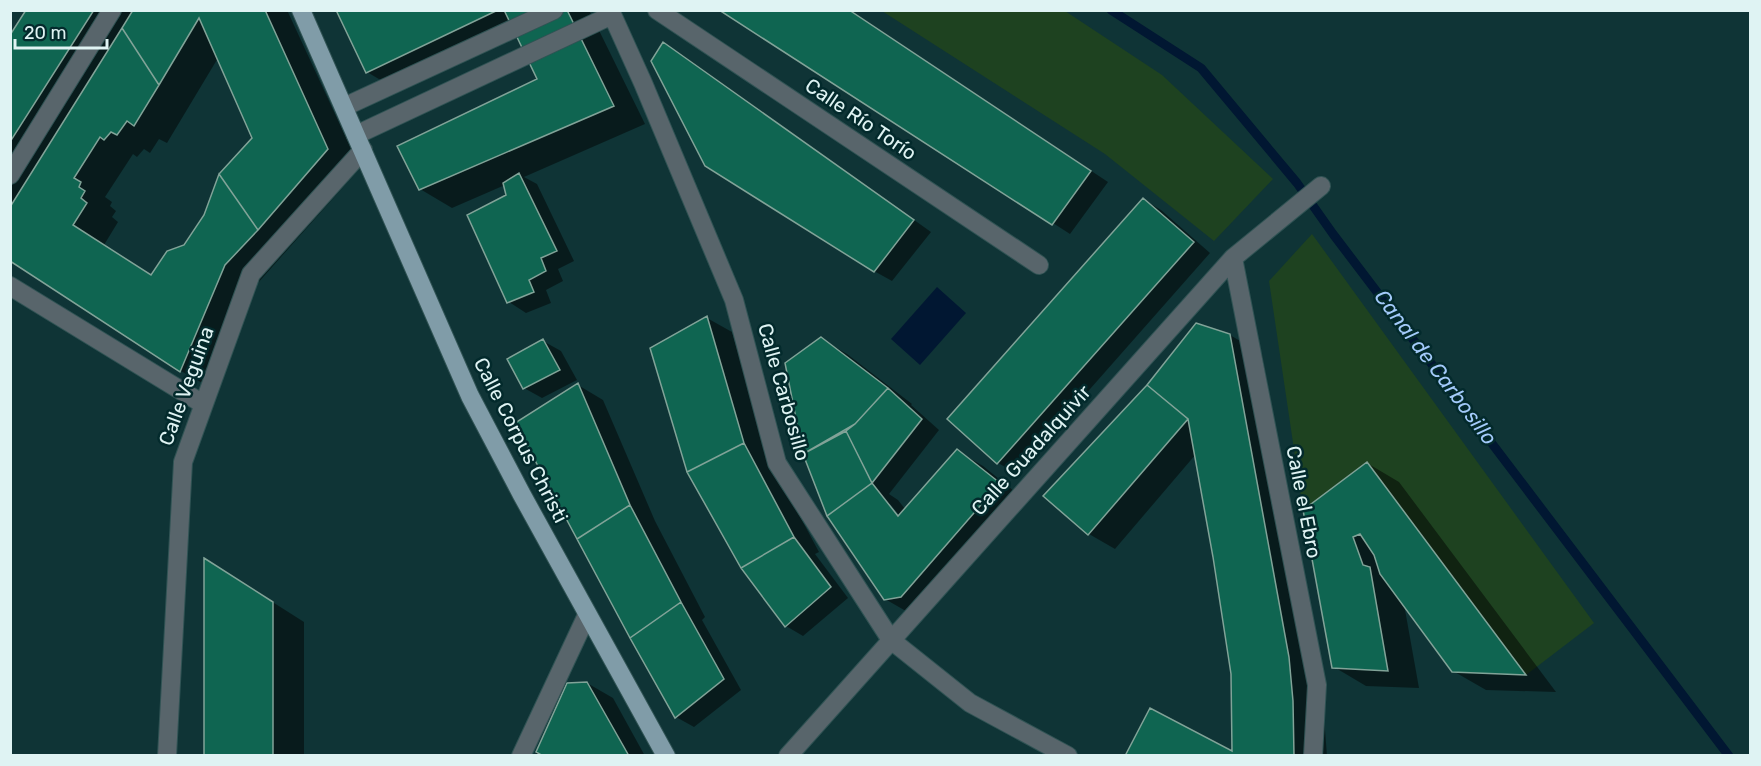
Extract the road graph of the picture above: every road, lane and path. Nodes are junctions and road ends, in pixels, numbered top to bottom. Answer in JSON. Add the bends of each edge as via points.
{"nodes":[{"id":1,"x":112,"y":10,"type":"edge"},
{"id":2,"x":302,"y":10,"type":"edge"},
{"id":3,"x":554,"y":10,"type":"edge"},
{"id":4,"x":657,"y":10,"type":"edge"},
{"id":5,"x":611,"y":13,"type":"edge"},
{"id":6,"x":344,"y":107,"type":"junction"},
{"id":7,"x":359,"y":142,"type":"junction"},
{"id":8,"x":10,"y":175,"type":"edge"},
{"id":9,"x":1321,"y":186,"type":"dead end"},
{"id":10,"x":1233,"y":258,"type":"junction"},
{"id":11,"x":1039,"y":265,"type":"dead end"},
{"id":12,"x":10,"y":286,"type":"edge"},
{"id":13,"x":203,"y":404,"type":"junction"},
{"id":14,"x":587,"y":615,"type":"junction"},
{"id":15,"x":891,"y":640,"type":"junction"},
{"id":16,"x":167,"y":756,"type":"edge"},
{"id":17,"x":521,"y":756,"type":"edge"},
{"id":18,"x":666,"y":756,"type":"edge"},
{"id":19,"x":788,"y":756,"type":"edge"},
{"id":20,"x":1068,"y":756,"type":"edge"},
{"id":21,"x":1313,"y":756,"type":"edge"}],
"edges":[{"from":1,"to":8,"type":"street"},
{"from":2,"to":6,"type":"main road","name":"Calle Corpus Christi"},
{"from":3,"to":6,"type":"street"},
{"from":4,"to":11,"type":"street","name":"Calle Río Torío"},
{"from":5,"to":7,"type":"street"},
{"from":5,"to":15,"type":"street","name":"Calle Carbosillo","via":[[734,300],[777,463]]},
{"from":6,"to":7,"type":"main road","name":"Calle Corpus Christi"},
{"from":7,"to":13,"type":"street","name":"Calle Veguina","via":[[251,274]]},
{"from":7,"to":14,"type":"main road","name":"Calle Corpus Christi","via":[[470,396]]},
{"from":9,"to":10,"type":"street","name":"Calle Guadalquivir"},
{"from":10,"to":15,"type":"street","name":"Calle Guadalquivir"},
{"from":10,"to":21,"type":"street","name":"Calle el Ebro","via":[[1317,685]]},
{"from":12,"to":13,"type":"street"},
{"from":13,"to":16,"type":"street","name":"Calle Veguina","via":[[183,462]]},
{"from":14,"to":17,"type":"street"},
{"from":14,"to":18,"type":"main road","name":"Calle Corpus Christi"},
{"from":15,"to":19,"type":"street","name":"Calle Guadalquivir"},
{"from":15,"to":20,"type":"street","name":"Calle Carbosillo","via":[[970,703]]}]}
